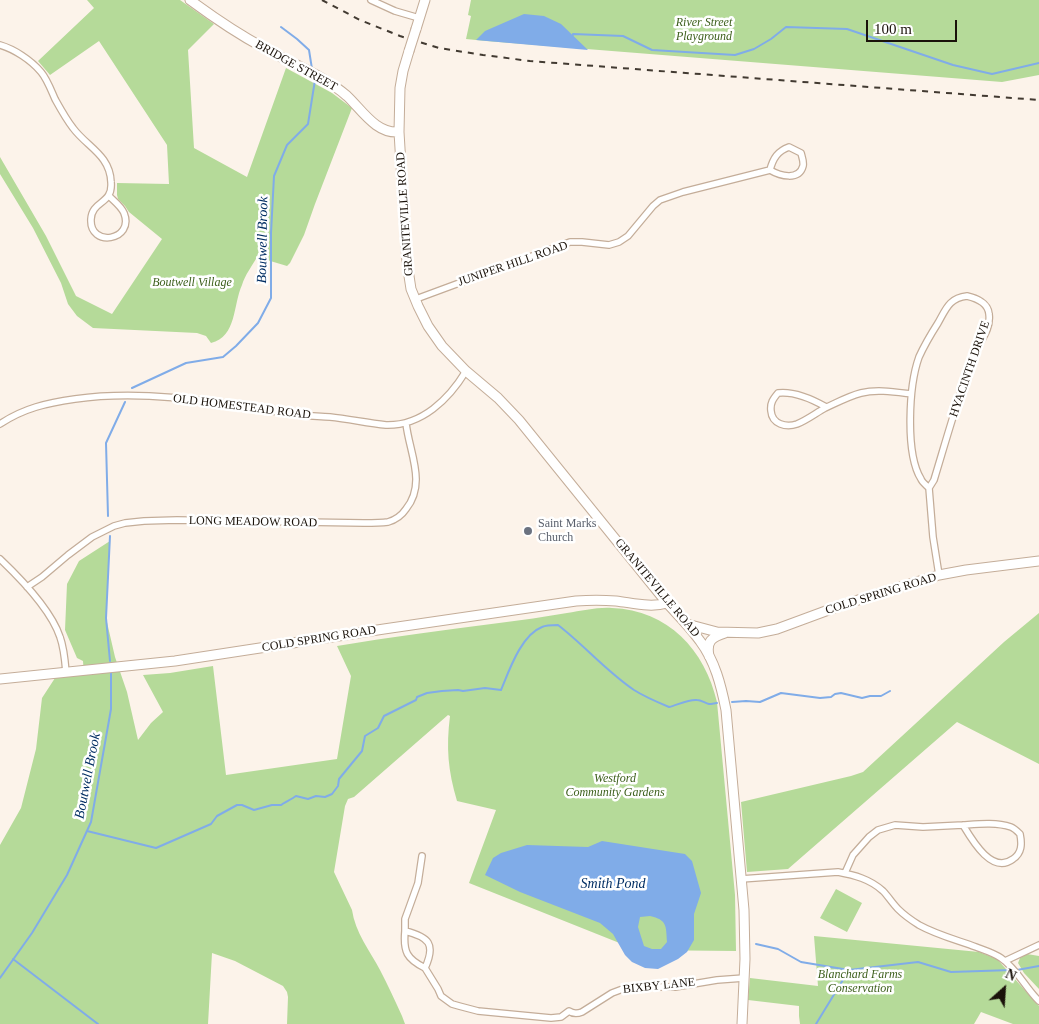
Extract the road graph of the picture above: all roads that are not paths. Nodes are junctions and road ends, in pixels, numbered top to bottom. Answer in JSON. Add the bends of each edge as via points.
{"nodes":[{"id":1,"x":190,"y":0,"type":"edge"},
{"id":2,"x":372,"y":0,"type":"edge"},
{"id":3,"x":425,"y":0,"type":"edge"},
{"id":4,"x":419,"y":18,"type":"junction"},
{"id":5,"x":0,"y":45,"type":"edge"},
{"id":6,"x":399,"y":132,"type":"junction"},
{"id":7,"x":770,"y":170,"type":"junction"},
{"id":8,"x":109,"y":196,"type":"junction"},
{"id":9,"x":416,"y":299,"type":"junction"},
{"id":10,"x":466,"y":371,"type":"junction"},
{"id":11,"x":911,"y":394,"type":"junction"},
{"id":12,"x":826,"y":407,"type":"junction"},
{"id":13,"x":406,"y":423,"type":"junction"},
{"id":14,"x":0,"y":424,"type":"edge"},
{"id":15,"x":929,"y":488,"type":"junction"},
{"id":16,"x":0,"y":560,"type":"edge"},
{"id":17,"x":1039,"y":561,"type":"edge"},
{"id":18,"x":939,"y":575,"type":"junction"},
{"id":19,"x":27,"y":587,"type":"junction"},
{"id":20,"x":659,"y":593,"type":"junction"},
{"id":21,"x":637,"y":603,"type":"junction"},
{"id":22,"x":667,"y":603,"type":"junction"},
{"id":23,"x":686,"y":624,"type":"junction"},
{"id":24,"x":726,"y":633,"type":"junction"},
{"id":25,"x":709,"y":656,"type":"junction"},
{"id":26,"x":66,"y":672,"type":"junction"},
{"id":27,"x":0,"y":679,"type":"edge"},
{"id":28,"x":963,"y":825,"type":"junction"},
{"id":29,"x":422,"y":856,"type":"dead end"},
{"id":30,"x":845,"y":873,"type":"junction"},
{"id":31,"x":742,"y":879,"type":"junction"},
{"id":32,"x":404,"y":931,"type":"junction"},
{"id":33,"x":1039,"y":945,"type":"edge"},
{"id":34,"x":1005,"y":961,"type":"junction"},
{"id":35,"x":425,"y":968,"type":"junction"},
{"id":36,"x":744,"y":978,"type":"junction"},
{"id":37,"x":1039,"y":1001,"type":"edge"},
{"id":38,"x":742,"y":1024,"type":"edge"}],
"edges":[{"from":1,"to":6,"type":"main road","name":"BRIDGE STREET","via":[[243,36],[339,90],[377,126]]},
{"from":2,"to":4,"type":"street"},
{"from":3,"to":4,"type":"main road","name":"GRANITEVILLE ROAD"},
{"from":4,"to":6,"type":"main road","name":"GRANITEVILLE ROAD","bridge":true,"via":[[400,88]]},
{"from":5,"to":8,"type":"street","via":[[13,50],[41,72],[72,128],[107,164],[112,182]]},
{"from":6,"to":9,"type":"main road","name":"GRANITEVILLE ROAD","via":[[407,263]]},
{"from":7,"to":7,"type":"street","name":"JUNIPER HILL ROAD","via":[[783,149],[789,147],[801,153],[804,164],[800,172],[785,176]]},
{"from":7,"to":9,"type":"street","name":"JUNIPER HILL ROAD","via":[[660,200],[619,242],[609,245],[570,242]]},
{"from":8,"to":8,"type":"street","via":[[121,208],[125,223],[118,235],[103,238],[92,229],[90,222],[94,208]]},
{"from":9,"to":10,"type":"main road","name":"GRANITEVILLE ROAD","via":[[435,337]]},
{"from":10,"to":13,"type":"street","name":"OLD HOMESTEAD ROAD","via":[[436,407]]},
{"from":10,"to":20,"type":"main road","name":"GRANITEVILLE ROAD","via":[[507,407],[535,438]]},
{"from":11,"to":12,"type":"street","via":[[861,393]]},
{"from":11,"to":15,"type":"street","name":"HYACINTH DRIVE","via":[[914,462],[921,480]]},
{"from":11,"to":15,"type":"street","name":"HYACINTH DRIVE","via":[[920,356],[948,306],[958,297],[976,298],[988,309],[986,333],[975,352]]},
{"from":12,"to":12,"type":"street","via":[[785,392],[778,393],[770,406],[776,422],[786,426],[797,424]]},
{"from":13,"to":14,"type":"street","name":"OLD HOMESTEAD ROAD","via":[[386,426],[191,399],[133,395],[50,402],[29,408]]},
{"from":13,"to":19,"type":"street","name":"LONG MEADOW ROAD","via":[[416,487],[410,504],[394,519],[364,523],[177,520],[125,523],[92,537]]},
{"from":15,"to":18,"type":"street","name":"HYACINTH DRIVE"},
{"from":16,"to":19,"type":"street"},
{"from":17,"to":18,"type":"main road","name":"COLD SPRING ROAD"},
{"from":18,"to":24,"type":"main road","name":"COLD SPRING ROAD","via":[[776,629],[758,633]]},
{"from":19,"to":26,"type":"street","via":[[57,631]]},
{"from":20,"to":21,"type":"main road","name":"COLD SPRING ROAD"},
{"from":20,"to":22,"type":"main road","name":"GRANITEVILLE ROAD"},
{"from":21,"to":22,"type":"main road","name":"COLD SPRING ROAD","via":[[652,606]]},
{"from":21,"to":26,"type":"main road","name":"COLD SPRING ROAD","via":[[576,601],[175,661]]},
{"from":22,"to":23,"type":"main road","name":"GRANITEVILLE ROAD"},
{"from":23,"to":24,"type":"main road","name":"COLD SPRING ROAD"},
{"from":23,"to":25,"type":"main road","name":"GRANITEVILLE ROAD"},
{"from":24,"to":25,"type":"main road","via":[[712,640],[708,646]]},
{"from":25,"to":31,"type":"main road","name":"GRANITEVILLE ROAD","via":[[726,710]]},
{"from":26,"to":27,"type":"main road","name":"COLD SPRING ROAD"},
{"from":28,"to":28,"type":"street","via":[[978,848],[995,862],[1008,863],[1020,852],[1020,834],[1012,827]]},
{"from":28,"to":30,"type":"street","via":[[923,827],[896,824],[878,830],[859,847]]},
{"from":29,"to":32,"type":"street","name":"BIXBY LANE"},
{"from":30,"to":31,"type":"street"},
{"from":30,"to":34,"type":"street","via":[[872,883],[906,916],[923,927]]},
{"from":31,"to":36,"type":"main road","name":"GRANITEVILLE ROAD"},
{"from":32,"to":35,"type":"street","name":"BIXBY LANE","via":[[406,954]]},
{"from":32,"to":35,"type":"street","via":[[418,934],[428,941],[429,960]]},
{"from":33,"to":34,"type":"street"},
{"from":34,"to":37,"type":"street"},
{"from":35,"to":36,"type":"street","name":"BIXBY LANE","via":[[441,996],[452,1004],[551,1018],[561,1017],[568,1010],[577,1014],[582,1012],[628,987],[675,987]]},
{"from":36,"to":38,"type":"main road","name":"GRANITEVILLE ROAD"}]}
